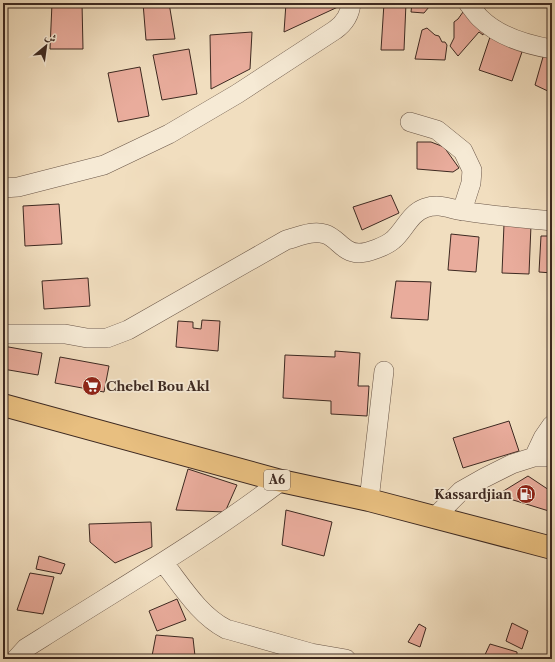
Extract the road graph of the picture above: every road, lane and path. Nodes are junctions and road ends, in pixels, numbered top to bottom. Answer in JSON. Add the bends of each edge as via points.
{"nodes":[{"id":1,"x":351,"y":3,"type":"edge"},
{"id":2,"x":468,"y":3,"type":"edge"},
{"id":3,"x":552,"y":49,"type":"edge"},
{"id":4,"x":410,"y":122,"type":"dead end"},
{"id":5,"x":3,"y":188,"type":"edge"},
{"id":6,"x":462,"y":211,"type":"junction"},
{"id":7,"x":552,"y":221,"type":"edge"},
{"id":8,"x":3,"y":334,"type":"edge"},
{"id":9,"x":384,"y":371,"type":"dead end"},
{"id":10,"x":3,"y":405,"type":"edge"},
{"id":11,"x":552,"y":425,"type":"edge"},
{"id":12,"x":543,"y":457,"type":"edge"},
{"id":13,"x":281,"y":481,"type":"junction"},
{"id":14,"x":369,"y":500,"type":"junction"},
{"id":15,"x":434,"y":518,"type":"junction"},
{"id":16,"x":552,"y":548,"type":"edge"},
{"id":17,"x":163,"y":562,"type":"junction"},
{"id":18,"x":16,"y":659,"type":"edge"},
{"id":19,"x":346,"y":659,"type":"edge"}],
"edges":[{"from":1,"to":5,"type":"street","via":[[348,17],[342,25],[237,94],[169,134],[104,165],[18,187]]},
{"from":2,"to":3,"type":"street","via":[[480,18],[502,34]]},
{"from":4,"to":6,"type":"street","via":[[437,130],[463,151],[472,170],[471,183]]},
{"from":6,"to":7,"type":"street"},
{"from":6,"to":8,"type":"street","via":[[439,206],[424,208],[393,240],[359,253],[343,248],[336,240],[325,234],[308,234],[286,240],[128,330],[107,338],[65,334]]},
{"from":9,"to":14,"type":"street"},
{"from":10,"to":13,"type":"highway","number":"A6"},
{"from":11,"to":12,"type":"street","via":[[543,438]]},
{"from":12,"to":15,"type":"street","via":[[512,464],[484,478],[461,492]]},
{"from":13,"to":14,"type":"highway","number":"A6"},
{"from":13,"to":17,"type":"street","via":[[247,507]]},
{"from":14,"to":15,"type":"highway","number":"A6"},
{"from":15,"to":16,"type":"highway","number":"A6"},
{"from":17,"to":18,"type":"street","via":[[26,648]]},
{"from":17,"to":19,"type":"street","via":[[214,623],[226,629],[311,653]]}]}
